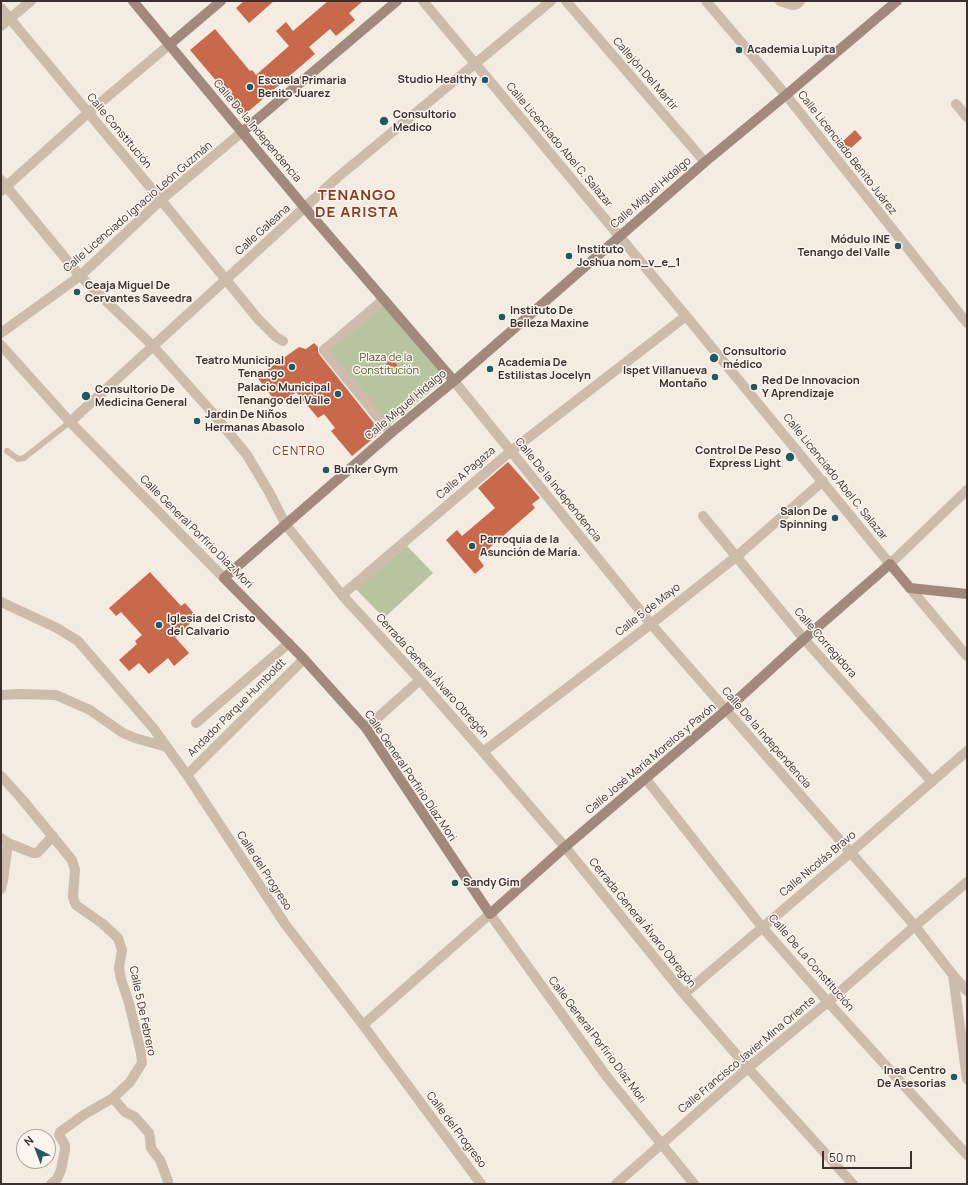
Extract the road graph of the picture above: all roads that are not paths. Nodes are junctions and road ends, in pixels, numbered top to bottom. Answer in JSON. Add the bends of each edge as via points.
{"nodes":[{"id":1,"x":31,"y":1,"type":"edge"},
{"id":2,"x":133,"y":1,"type":"edge"},
{"id":3,"x":222,"y":1,"type":"edge"},
{"id":4,"x":397,"y":1,"type":"edge"},
{"id":5,"x":423,"y":1,"type":"edge"},
{"id":6,"x":551,"y":1,"type":"edge"},
{"id":7,"x":566,"y":1,"type":"edge"},
{"id":8,"x":706,"y":1,"type":"edge"},
{"id":9,"x":780,"y":1,"type":"edge"},
{"id":10,"x":800,"y":1,"type":"edge"},
{"id":11,"x":894,"y":2,"type":"edge"},
{"id":12,"x":1,"y":8,"type":"edge"},
{"id":13,"x":10,"y":19,"type":"junction"},
{"id":14,"x":1,"y":26,"type":"edge"},
{"id":15,"x":169,"y":45,"type":"junction"},
{"id":16,"x":476,"y":63,"type":"junction"},
{"id":17,"x":786,"y":95,"type":"junction"},
{"id":18,"x":956,"y":104,"type":"dead end"},
{"id":19,"x":88,"y":113,"type":"junction"},
{"id":20,"x":967,"y":117,"type":"edge"},
{"id":21,"x":242,"y":132,"type":"junction"},
{"id":22,"x":705,"y":162,"type":"junction"},
{"id":23,"x":3,"y":186,"type":"edge"},
{"id":24,"x":161,"y":200,"type":"junction"},
{"id":25,"x":305,"y":208,"type":"junction"},
{"id":26,"x":619,"y":236,"type":"junction"},
{"id":27,"x":80,"y":276,"type":"junction"},
{"id":28,"x":225,"y":279,"type":"junction"},
{"id":29,"x":384,"y":300,"type":"junction"},
{"id":30,"x":686,"y":316,"type":"junction"},
{"id":31,"x":967,"y":322,"type":"edge"},
{"id":32,"x":1,"y":333,"type":"edge"},
{"id":33,"x":283,"y":341,"type":"dead end"},
{"id":34,"x":1,"y":346,"type":"edge"},
{"id":35,"x":153,"y":346,"type":"junction"},
{"id":36,"x":454,"y":381,"type":"junction"},
{"id":37,"x":70,"y":422,"type":"junction"},
{"id":38,"x":391,"y":433,"type":"junction"},
{"id":39,"x":7,"y":451,"type":"dead end"},
{"id":40,"x":511,"y":451,"type":"junction"},
{"id":41,"x":823,"y":481,"type":"junction"},
{"id":42,"x":967,"y":490,"type":"edge"},
{"id":43,"x":704,"y":516,"type":"dead end"},
{"id":44,"x":286,"y":525,"type":"junction"},
{"id":45,"x":737,"y":556,"type":"junction"},
{"id":46,"x":890,"y":564,"type":"junction"},
{"id":47,"x":224,"y":578,"type":"junction"},
{"id":48,"x":910,"y":588,"type":"junction"},
{"id":49,"x":967,"y":594,"type":"edge"},
{"id":50,"x":342,"y":595,"type":"junction"},
{"id":51,"x":1,"y":602,"type":"edge"},
{"id":52,"x":651,"y":624,"type":"junction"},
{"id":53,"x":804,"y":639,"type":"junction"},
{"id":54,"x":289,"y":643,"type":"junction"},
{"id":55,"x":967,"y":656,"type":"edge"},
{"id":56,"x":304,"y":659,"type":"junction"},
{"id":57,"x":420,"y":680,"type":"junction"},
{"id":58,"x":1,"y":695,"type":"edge"},
{"id":59,"x":726,"y":710,"type":"junction"},
{"id":60,"x":196,"y":723,"type":"dead end"},
{"id":61,"x":366,"y":728,"type":"junction"},
{"id":62,"x":167,"y":747,"type":"junction"},
{"id":63,"x":967,"y":750,"type":"edge"},
{"id":64,"x":483,"y":752,"type":"junction"},
{"id":65,"x":187,"y":775,"type":"junction"},
{"id":66,"x":1,"y":776,"type":"edge"},
{"id":67,"x":646,"y":779,"type":"junction"},
{"id":68,"x":932,"y":782,"type":"junction"},
{"id":69,"x":53,"y":836,"type":"junction"},
{"id":70,"x":5,"y":840,"type":"edge"},
{"id":71,"x":565,"y":847,"type":"junction"},
{"id":72,"x":850,"y":853,"type":"junction"},
{"id":73,"x":967,"y":882,"type":"edge"},
{"id":74,"x":1,"y":889,"type":"edge"},
{"id":75,"x":490,"y":914,"type":"junction"},
{"id":76,"x":915,"y":926,"type":"junction"},
{"id":77,"x":762,"y":927,"type":"junction"},
{"id":78,"x":953,"y":975,"type":"junction"},
{"id":79,"x":967,"y":991,"type":"edge"},
{"id":80,"x":684,"y":994,"type":"junction"},
{"id":81,"x":828,"y":1002,"type":"junction"},
{"id":82,"x":363,"y":1025,"type":"junction"},
{"id":83,"x":748,"y":1068,"type":"junction"},
{"id":84,"x":967,"y":1079,"type":"edge"},
{"id":85,"x":113,"y":1098,"type":"junction"},
{"id":86,"x":661,"y":1144,"type":"junction"},
{"id":87,"x":967,"y":1155,"type":"edge"},
{"id":88,"x":168,"y":1181,"type":"dead end"},
{"id":89,"x":51,"y":1184,"type":"edge"},
{"id":90,"x":481,"y":1184,"type":"edge"},
{"id":91,"x":616,"y":1184,"type":"edge"},
{"id":92,"x":694,"y":1184,"type":"edge"},
{"id":93,"x":853,"y":1184,"type":"edge"}],
"edges":[{"from":1,"to":13,"type":"street"},
{"from":2,"to":15,"type":"street","name":"Calle De la Independencia"},
{"from":3,"to":15,"type":"street"},
{"from":4,"to":21,"type":"street","name":"Calle Licenciado Ignacio León Guzmán"},
{"from":5,"to":16,"type":"street","name":"Calle Licenciado Abel C. Salazar"},
{"from":6,"to":16,"type":"street","name":"Calle Galeana"},
{"from":7,"to":22,"type":"street","name":"Callejón Del Martir"},
{"from":8,"to":17,"type":"street","name":"Calle Licenciado Benito Juárez"},
{"from":9,"to":10,"type":"street","via":[[792,5]]},
{"from":11,"to":17,"type":"street","name":"Calle Miguel Hidalgo"},
{"from":12,"to":13,"type":"street","name":"Calle Constitución"},
{"from":13,"to":14,"type":"street"},
{"from":13,"to":19,"type":"street","name":"Calle Constitución"},
{"from":15,"to":19,"type":"street"},
{"from":15,"to":21,"type":"street","name":"Calle De la Independencia"},
{"from":16,"to":25,"type":"street","name":"Calle Galeana","via":[[338,177]]},
{"from":16,"to":26,"type":"street","name":"Calle Licenciado Abel C. Salazar"},
{"from":17,"to":22,"type":"street","name":"Calle Miguel Hidalgo"},
{"from":17,"to":31,"type":"street","name":"Calle Licenciado Benito Juárez"},
{"from":18,"to":20,"type":"street"},
{"from":19,"to":23,"type":"street"},
{"from":19,"to":24,"type":"street","name":"Calle Constitución"},
{"from":21,"to":24,"type":"street","name":"Calle Licenciado Ignacio León Guzmán"},
{"from":21,"to":25,"type":"street","name":"Calle De la Independencia"},
{"from":22,"to":26,"type":"street","name":"Calle Miguel Hidalgo"},
{"from":23,"to":27,"type":"street","name":"Cerrada General Álvaro Obregón"},
{"from":24,"to":27,"type":"street","name":"Calle Licenciado Ignacio León Guzmán"},
{"from":24,"to":28,"type":"street","name":"Calle Constitución"},
{"from":25,"to":28,"type":"street","name":"Calle Galeana"},
{"from":25,"to":29,"type":"street","name":"Calle De la Independencia"},
{"from":26,"to":30,"type":"street","name":"Calle Licenciado Abel C. Salazar"},
{"from":26,"to":36,"type":"street","name":"Calle Miguel Hidalgo"},
{"from":27,"to":32,"type":"street","name":"Calle Licenciado Ignacio León Guzmán"},
{"from":27,"to":35,"type":"street","name":"Cerrada General Álvaro Obregón"},
{"from":28,"to":33,"type":"street","name":"Calle Constitución","via":[[270,332]]},
{"from":28,"to":35,"type":"street","name":"Calle Galeana"},
{"from":29,"to":36,"type":"street","name":"Calle De la Independencia"},
{"from":29,"to":38,"type":"street","via":[[324,350]]},
{"from":30,"to":40,"type":"street","name":"Calle A Pagaza"},
{"from":30,"to":41,"type":"street","name":"Calle Licenciado Abel C. Salazar"},
{"from":34,"to":37,"type":"street","name":"Calle General Porfirio Díaz Mori"},
{"from":35,"to":37,"type":"street","name":"Calle Galeana"},
{"from":35,"to":44,"type":"street","name":"Cerrada General Álvaro Obregón","via":[[247,455]]},
{"from":36,"to":38,"type":"street","name":"Calle Miguel Hidalgo"},
{"from":36,"to":40,"type":"street","name":"Calle De la Independencia"},
{"from":37,"to":39,"type":"lane","via":[[24,458],[18,459]]},
{"from":37,"to":47,"type":"street","name":"Calle General Porfirio Díaz Mori"},
{"from":38,"to":44,"type":"street","name":"Calle Miguel Hidalgo"},
{"from":40,"to":50,"type":"street","name":"Calle A Pagaza"},
{"from":40,"to":52,"type":"street","name":"Calle De la Independencia"},
{"from":41,"to":45,"type":"street","name":"Calle 5 de Mayo"},
{"from":41,"to":46,"type":"street","name":"Calle Licenciado Abel C. Salazar"},
{"from":42,"to":46,"type":"street","name":"Calle José María Morelos y Pavón"},
{"from":43,"to":45,"type":"street","name":"Calle Corregidora"},
{"from":44,"to":47,"type":"street","name":"Calle Miguel Hidalgo"},
{"from":44,"to":50,"type":"street","name":"Cerrada General Álvaro Obregón"},
{"from":45,"to":52,"type":"street","name":"Calle 5 de Mayo"},
{"from":45,"to":53,"type":"street","name":"Calle Corregidora"},
{"from":46,"to":48,"type":"street","name":"Calle Licenciado Abel C. Salazar"},
{"from":46,"to":53,"type":"street","name":"Calle José María Morelos y Pavón"},
{"from":47,"to":54,"type":"street","name":"Calle General Porfirio Díaz Mori"},
{"from":48,"to":49,"type":"street"},
{"from":48,"to":55,"type":"street","name":"Calle Licenciado Abel C. Salazar"},
{"from":50,"to":57,"type":"street","name":"Cerrada General Álvaro Obregón"},
{"from":51,"to":62,"type":"street","name":"Calle del Progreso","via":[[57,628],[78,641]]},
{"from":52,"to":59,"type":"street","name":"Calle De la Independencia"},
{"from":52,"to":64,"type":"street","name":"Calle 5 de Mayo"},
{"from":53,"to":59,"type":"street","name":"Calle José María Morelos y Pavón"},
{"from":53,"to":68,"type":"street","name":"Calle Corregidora"},
{"from":54,"to":56,"type":"street","name":"Calle General Porfirio Díaz Mori"},
{"from":54,"to":60,"type":"street"},
{"from":56,"to":61,"type":"street","name":"Calle General Porfirio Díaz Mori"},
{"from":56,"to":65,"type":"street","name":"Andador Parque Humboldt"},
{"from":57,"to":61,"type":"street"},
{"from":57,"to":64,"type":"street","name":"Cerrada General Álvaro Obregón"},
{"from":58,"to":62,"type":"street","via":[[56,695],[90,710],[135,738]]},
{"from":59,"to":67,"type":"street","name":"Calle José María Morelos y Pavón"},
{"from":59,"to":72,"type":"street","name":"Calle De la Independencia"},
{"from":61,"to":75,"type":"street","name":"Calle General Porfirio Díaz Mori"},
{"from":62,"to":65,"type":"street","name":"Calle del Progreso"},
{"from":63,"to":68,"type":"street","name":"Calle Nicolás Bravo"},
{"from":64,"to":71,"type":"street","name":"Cerrada General Álvaro Obregón"},
{"from":65,"to":82,"type":"street","name":"Calle del Progreso","via":[[285,924]]},
{"from":66,"to":69,"type":"street","name":"Calle 5 De Febrero"},
{"from":67,"to":71,"type":"street","name":"Calle José María Morelos y Pavón"},
{"from":67,"to":77,"type":"street","name":"Calle De La Constitución"},
{"from":68,"to":72,"type":"street","name":"Calle Nicolás Bravo"},
{"from":69,"to":70,"type":"street","via":[[37,853]]},
{"from":69,"to":85,"type":"street","name":"Calle 5 De Febrero","via":[[75,866],[73,896],[76,905],[114,933],[122,950],[119,968],[142,1063],[130,1082]]},
{"from":70,"to":74,"type":"street"},
{"from":71,"to":75,"type":"street","name":"Calle José María Morelos y Pavón"},
{"from":71,"to":80,"type":"street","name":"Cerrada General Álvaro Obregón"},
{"from":72,"to":76,"type":"street","name":"Calle De la Independencia"},
{"from":72,"to":77,"type":"street","name":"Calle Nicolás Bravo"},
{"from":73,"to":76,"type":"street","name":"Calle Francisco Javier Mina Oriente"},
{"from":75,"to":82,"type":"street","name":"Calle José María Morelos y Pavón"},
{"from":75,"to":86,"type":"street","name":"Calle General Porfirio Díaz Mori","via":[[607,1077]]},
{"from":76,"to":78,"type":"street","name":"Calle De la Independencia"},
{"from":76,"to":81,"type":"street","name":"Calle Francisco Javier Mina Oriente"},
{"from":77,"to":80,"type":"street","name":"Calle Nicolás Bravo"},
{"from":77,"to":81,"type":"street","name":"Calle De La Constitución"},
{"from":78,"to":79,"type":"street","name":"Calle De la Independencia"},
{"from":78,"to":84,"type":"street"},
{"from":80,"to":83,"type":"street","name":"Cerrada General Álvaro Obregón"},
{"from":81,"to":83,"type":"street","name":"Calle Francisco Javier Mina Oriente"},
{"from":81,"to":87,"type":"street","name":"Calle De La Constitución"},
{"from":82,"to":90,"type":"street","name":"Calle del Progreso"},
{"from":83,"to":86,"type":"street","name":"Calle Francisco Javier Mina Oriente"},
{"from":83,"to":93,"type":"street","name":"Cerrada General Álvaro Obregón"},
{"from":85,"to":88,"type":"street","via":[[149,1133],[151,1148],[160,1160]]},
{"from":85,"to":89,"type":"street","via":[[60,1132],[65,1150],[61,1170]]},
{"from":86,"to":91,"type":"street","name":"Calle Francisco Javier Mina Oriente"},
{"from":86,"to":92,"type":"street","name":"Calle General Porfirio Díaz Mori"}]}
